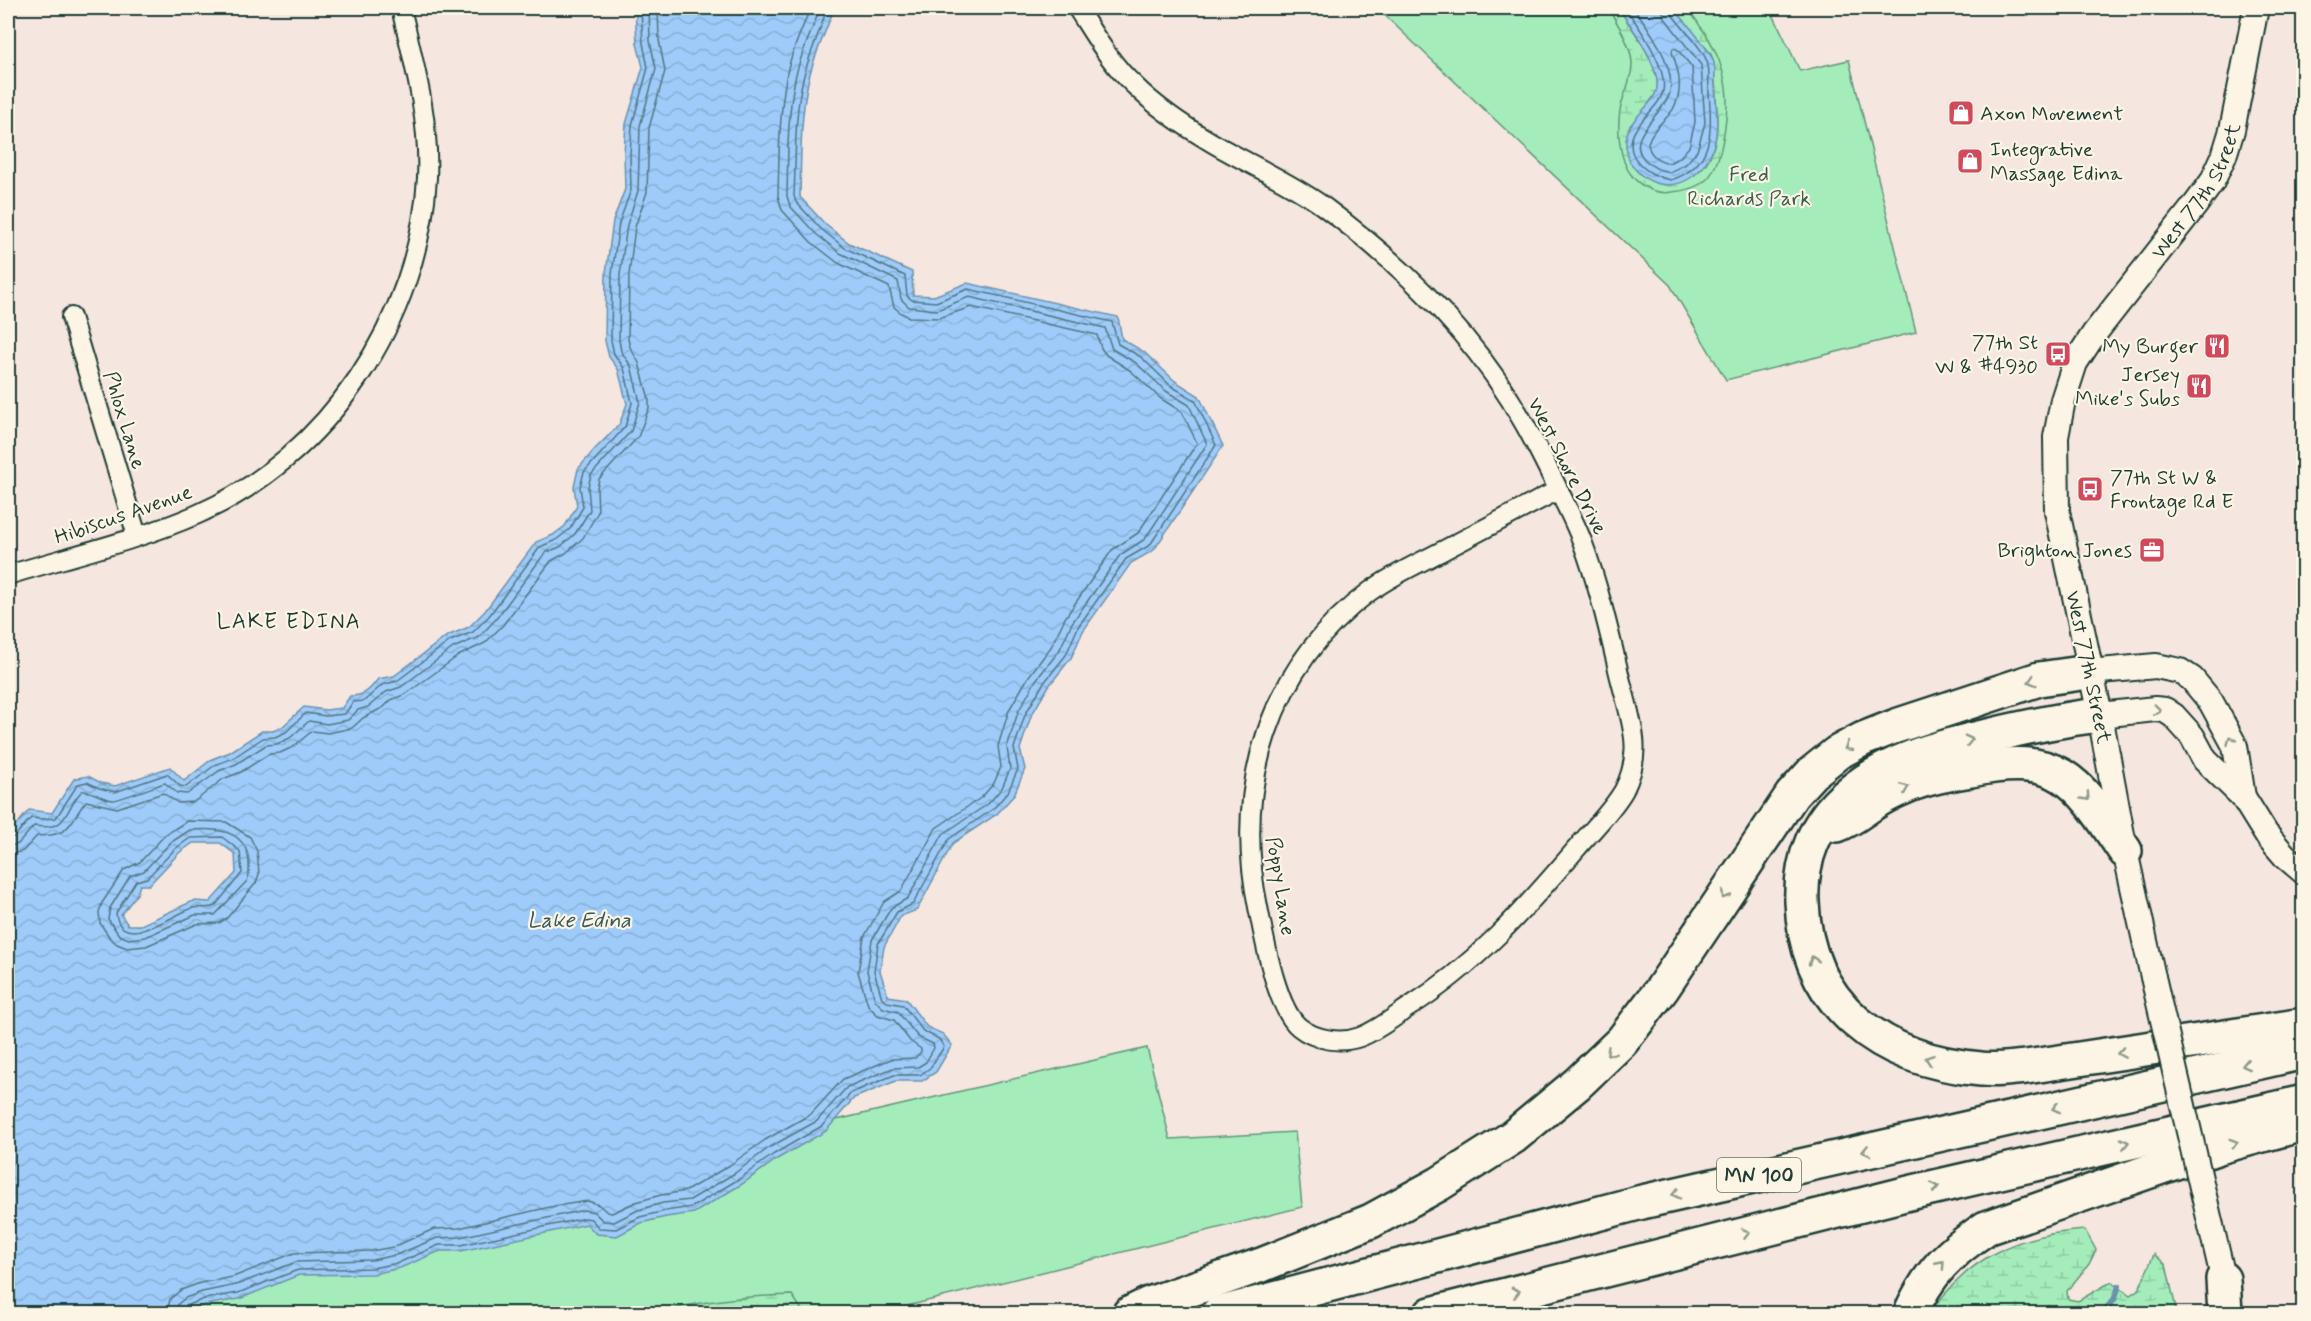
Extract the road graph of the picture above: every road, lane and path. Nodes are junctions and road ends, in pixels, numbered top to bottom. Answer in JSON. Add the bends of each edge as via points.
{"nodes":[{"id":1,"x":402,"y":8,"type":"edge"},
{"id":2,"x":1077,"y":8,"type":"edge"},
{"id":3,"x":2256,"y":8,"type":"edge"},
{"id":4,"x":71,"y":317,"type":"dead end"},
{"id":5,"x":1558,"y":490,"type":"junction"},
{"id":6,"x":137,"y":536,"type":"junction"},
{"id":7,"x":8,"y":575,"type":"edge"},
{"id":8,"x":2089,"y":672,"type":"junction"},
{"id":9,"x":2100,"y":716,"type":"junction"},
{"id":10,"x":2243,"y":797,"type":"junction"},
{"id":11,"x":1816,"y":832,"type":"junction"},
{"id":12,"x":2125,"y":851,"type":"junction"},
{"id":13,"x":2304,"y":872,"type":"edge"},
{"id":14,"x":2304,"y":1025,"type":"edge"},
{"id":15,"x":1376,"y":1028,"type":"joint"},
{"id":16,"x":2304,"y":1052,"type":"edge"},
{"id":17,"x":2304,"y":1102,"type":"edge"},
{"id":18,"x":2304,"y":1123,"type":"edge"},
{"id":19,"x":2223,"y":1279,"type":"junction"},
{"id":20,"x":1129,"y":1314,"type":"edge"},
{"id":21,"x":1218,"y":1314,"type":"edge"},
{"id":22,"x":1431,"y":1314,"type":"edge"},
{"id":23,"x":1910,"y":1314,"type":"edge"},
{"id":24,"x":2225,"y":1314,"type":"edge"},
{"id":25,"x":2231,"y":1314,"type":"edge"}],
"edges":[{"from":1,"to":6,"type":"street","name":"Hibiscus Avenue","via":[[425,122],[427,177],[420,231],[405,285],[384,337],[354,385],[282,461],[242,491],[199,514]]},
{"from":2,"to":5,"type":"street","name":"West Shore Drive","via":[[1132,84],[1211,142],[1318,203],[1378,249],[1433,302],[1482,360],[1524,423]]},
{"from":3,"to":8,"type":"street","name":"West 77th Street","via":[[2232,130],[2216,173],[2094,334],[2075,363],[2063,400],[2056,437],[2057,511]]},
{"from":4,"to":6,"type":"street","name":"Phlox Lane"},
{"from":5,"to":15,"type":"street","name":"West Shore Drive","via":[[1581,537],[1597,585],[1634,741],[1633,767],[1623,792],[1612,806],[1483,952],[1431,993]]},
{"from":5,"to":15,"type":"street","name":"Poppy Lane","via":[[1371,591],[1333,624],[1300,663],[1276,708],[1258,755],[1250,805],[1250,854],[1257,905],[1287,1012],[1300,1028],[1337,1041],[1357,1038]]},
{"from":6,"to":7,"type":"street","name":"Hibiscus Avenue"},
{"from":8,"to":9,"type":"street","name":"West 77th Street"},
{"from":10,"to":8,"type":"street","one_way":true,"via":[[2235,746],[2211,702],[2192,679],[2180,671],[2156,666]]},
{"from":8,"to":20,"type":"highway","one_way":true,"via":[[2039,678],[1896,726],[1837,753],[1792,795],[1662,989],[1622,1041],[1513,1137],[1371,1221]]},
{"from":9,"to":10,"type":"street","one_way":true,"via":[[2165,710],[2192,736],[2205,760]]},
{"from":11,"to":9,"type":"highway","one_way":true,"via":[[1846,795],[1902,760],[2058,720]]},
{"from":9,"to":12,"type":"street","name":"West 77th Street"},
{"from":10,"to":13,"type":"street","via":[[2266,834]]},
{"from":11,"to":12,"type":"highway","one_way":true,"via":[[1850,821],[1903,787],[1974,769],[2021,763],[2049,768],[2068,779],[2089,799]]},
{"from":14,"to":11,"type":"highway","one_way":true,"via":[[2026,1067],[1982,1070],[1934,1062],[1892,1045],[1854,1022],[1831,997],[1815,968],[1805,935],[1801,888],[1807,852]]},
{"from":12,"to":19,"type":"street","name":"West 77th Street","bridge":true},
{"from":16,"to":21,"type":"highway","number":"MN 100","one_way":true,"via":[[1642,1202]]},
{"from":22,"to":17,"type":"highway","number":"MN 100","one_way":true,"via":[[1910,1192]]},
{"from":23,"to":18,"type":"highway","one_way":true,"via":[[1937,1268],[1986,1228],[2219,1147]]},
{"from":19,"to":24,"type":"highway"},
{"from":19,"to":25,"type":"street","name":"West 77th Street"}]}
